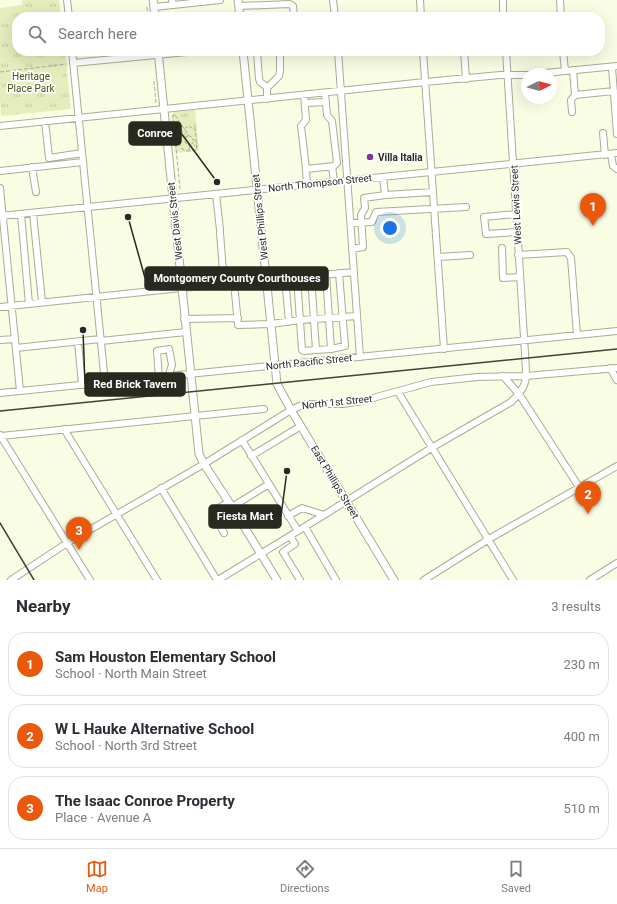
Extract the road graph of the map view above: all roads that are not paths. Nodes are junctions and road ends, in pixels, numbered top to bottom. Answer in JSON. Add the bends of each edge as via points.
{"nodes":[{"id":1,"x":67,"y":0,"type":"edge"},
{"id":2,"x":220,"y":0,"type":"edge"},
{"id":3,"x":333,"y":0,"type":"edge"},
{"id":4,"x":420,"y":0,"type":"edge"},
{"id":5,"x":503,"y":0,"type":"edge"},
{"id":6,"x":560,"y":0,"type":"edge"},
{"id":7,"x":172,"y":2,"type":"edge"},
{"id":8,"x":188,"y":2,"type":"edge"},
{"id":9,"x":238,"y":3,"type":"edge"},
{"id":10,"x":151,"y":5,"type":"edge"},
{"id":11,"x":68,"y":12,"type":"edge"},
{"id":12,"x":294,"y":12,"type":"edge"},
{"id":13,"x":334,"y":12,"type":"edge"},
{"id":14,"x":421,"y":12,"type":"edge"},
{"id":15,"x":503,"y":12,"type":"edge"},
{"id":16,"x":561,"y":12,"type":"edge"},
{"id":17,"x":72,"y":56,"type":"edge"},
{"id":18,"x":132,"y":56,"type":"edge"},
{"id":19,"x":158,"y":56,"type":"edge"},
{"id":20,"x":244,"y":56,"type":"edge"},
{"id":21,"x":257,"y":56,"type":"edge"},
{"id":22,"x":280,"y":56,"type":"edge"},
{"id":23,"x":338,"y":56,"type":"edge"},
{"id":24,"x":423,"y":56,"type":"edge"},
{"id":25,"x":464,"y":56,"type":"edge"},
{"id":26,"x":506,"y":56,"type":"edge"},
{"id":27,"x":564,"y":56,"type":"edge"},
{"id":28,"x":73,"y":63,"type":"junction"},
{"id":29,"x":614,"y":67,"type":"edge"},
{"id":30,"x":573,"y":70,"type":"junction"},
{"id":31,"x":565,"y":71,"type":"junction"},
{"id":32,"x":557,"y":72,"type":"edge"},
{"id":33,"x":521,"y":75,"type":"edge"},
{"id":34,"x":507,"y":76,"type":"junction"},
{"id":35,"x":466,"y":79,"type":"junction"},
{"id":36,"x":425,"y":82,"type":"junction"},
{"id":37,"x":267,"y":87,"type":"junction"},
{"id":38,"x":341,"y":91,"type":"junction"},
{"id":39,"x":614,"y":91,"type":"junction"},
{"id":40,"x":325,"y":93,"type":"junction"},
{"id":41,"x":304,"y":95,"type":"junction"},
{"id":42,"x":575,"y":95,"type":"junction"},
{"id":43,"x":267,"y":99,"type":"junction"},
{"id":44,"x":248,"y":101,"type":"junction"},
{"id":45,"x":326,"y":102,"type":"junction"},
{"id":46,"x":305,"y":104,"type":"junction"},
{"id":47,"x":160,"y":110,"type":"junction"},
{"id":48,"x":572,"y":112,"type":"dead end"},
{"id":49,"x":79,"y":118,"type":"junction"},
{"id":50,"x":45,"y":121,"type":"junction"},
{"id":51,"x":0,"y":126,"type":"edge"},
{"id":52,"x":603,"y":133,"type":"dead end"},
{"id":53,"x":617,"y":134,"type":"edge"},
{"id":54,"x":335,"y":147,"type":"junction"},
{"id":55,"x":345,"y":147,"type":"junction"},
{"id":56,"x":82,"y":154,"type":"junction"},
{"id":57,"x":611,"y":154,"type":"edge"},
{"id":58,"x":83,"y":162,"type":"junction"},
{"id":59,"x":513,"y":164,"type":"junction"},
{"id":60,"x":332,"y":166,"type":"junction"},
{"id":61,"x":32,"y":167,"type":"junction"},
{"id":62,"x":617,"y":168,"type":"edge"},
{"id":63,"x":306,"y":169,"type":"junction"},
{"id":64,"x":0,"y":171,"type":"edge"},
{"id":65,"x":431,"y":172,"type":"junction"},
{"id":66,"x":383,"y":177,"type":"junction"},
{"id":67,"x":348,"y":180,"type":"junction"},
{"id":68,"x":334,"y":182,"type":"junction"},
{"id":69,"x":307,"y":184,"type":"junction"},
{"id":70,"x":0,"y":188,"type":"edge"},
{"id":71,"x":257,"y":190,"type":"junction"},
{"id":72,"x":36,"y":192,"type":"dead end"},
{"id":73,"x":433,"y":192,"type":"junction"},
{"id":74,"x":216,"y":194,"type":"junction"},
{"id":75,"x":385,"y":195,"type":"junction"},
{"id":76,"x":173,"y":199,"type":"junction"},
{"id":77,"x":466,"y":206,"type":"dead end"},
{"id":78,"x":88,"y":207,"type":"junction"},
{"id":79,"x":434,"y":208,"type":"junction"},
{"id":80,"x":33,"y":213,"type":"junction"},
{"id":81,"x":21,"y":214,"type":"junction"},
{"id":82,"x":516,"y":214,"type":"junction"},
{"id":83,"x":1,"y":216,"type":"edge"},
{"id":84,"x":362,"y":222,"type":"junction"},
{"id":85,"x":351,"y":223,"type":"junction"},
{"id":86,"x":517,"y":232,"type":"junction"},
{"id":87,"x":502,"y":248,"type":"dead end"},
{"id":88,"x":352,"y":249,"type":"junction"},
{"id":89,"x":470,"y":254,"type":"dead end"},
{"id":90,"x":518,"y":255,"type":"junction"},
{"id":91,"x":438,"y":257,"type":"junction"},
{"id":92,"x":354,"y":272,"type":"junction"},
{"id":93,"x":339,"y":273,"type":"junction"},
{"id":94,"x":326,"y":274,"type":"junction"},
{"id":95,"x":311,"y":276,"type":"junction"},
{"id":96,"x":297,"y":277,"type":"junction"},
{"id":97,"x":520,"y":277,"type":"junction"},
{"id":98,"x":285,"y":278,"type":"junction"},
{"id":99,"x":266,"y":280,"type":"junction"},
{"id":100,"x":224,"y":284,"type":"junction"},
{"id":101,"x":181,"y":288,"type":"junction"},
{"id":102,"x":236,"y":293,"type":"dead end"},
{"id":103,"x":96,"y":296,"type":"junction"},
{"id":104,"x":42,"y":302,"type":"junction"},
{"id":105,"x":29,"y":304,"type":"junction"},
{"id":106,"x":12,"y":306,"type":"junction"},
{"id":107,"x":0,"y":307,"type":"edge"},
{"id":108,"x":357,"y":316,"type":"junction"},
{"id":109,"x":238,"y":318,"type":"junction"},
{"id":110,"x":329,"y":318,"type":"junction"},
{"id":111,"x":343,"y":318,"type":"junction"},
{"id":112,"x":184,"y":319,"type":"junction"},
{"id":113,"x":314,"y":319,"type":"junction"},
{"id":114,"x":300,"y":320,"type":"junction"},
{"id":115,"x":288,"y":322,"type":"junction"},
{"id":116,"x":271,"y":324,"type":"junction"},
{"id":117,"x":617,"y":331,"type":"edge"},
{"id":118,"x":186,"y":332,"type":"junction"},
{"id":119,"x":577,"y":335,"type":"junction"},
{"id":120,"x":15,"y":339,"type":"junction"},
{"id":121,"x":0,"y":340,"type":"edge"},
{"id":122,"x":100,"y":340,"type":"junction"},
{"id":123,"x":524,"y":341,"type":"junction"},
{"id":124,"x":78,"y":342,"type":"junction"},
{"id":125,"x":16,"y":348,"type":"junction"},
{"id":126,"x":332,"y":348,"type":"junction"},
{"id":127,"x":444,"y":349,"type":"junction"},
{"id":128,"x":318,"y":350,"type":"junction"},
{"id":129,"x":360,"y":357,"type":"junction"},
{"id":130,"x":321,"y":361,"type":"junction"},
{"id":131,"x":275,"y":366,"type":"junction"},
{"id":132,"x":610,"y":368,"type":"junction"},
{"id":133,"x":617,"y":368,"type":"edge"},
{"id":134,"x":190,"y":375,"type":"junction"},
{"id":135,"x":503,"y":376,"type":"junction"},
{"id":136,"x":526,"y":376,"type":"junction"},
{"id":137,"x":170,"y":377,"type":"junction"},
{"id":138,"x":159,"y":378,"type":"junction"},
{"id":139,"x":617,"y":380,"type":"edge"},
{"id":140,"x":105,"y":383,"type":"junction"},
{"id":141,"x":277,"y":384,"type":"joint"},
{"id":142,"x":82,"y":385,"type":"junction"},
{"id":143,"x":20,"y":391,"type":"junction"},
{"id":144,"x":398,"y":392,"type":"junction"},
{"id":145,"x":0,"y":393,"type":"edge"},
{"id":146,"x":519,"y":394,"type":"junction"},
{"id":147,"x":264,"y":409,"type":"dead end"},
{"id":148,"x":291,"y":410,"type":"junction"},
{"id":149,"x":194,"y":416,"type":"junction"},
{"id":150,"x":301,"y":426,"type":"junction"},
{"id":151,"x":64,"y":429,"type":"junction"},
{"id":152,"x":0,"y":435,"type":"edge"},
{"id":153,"x":242,"y":440,"type":"junction"},
{"id":154,"x":433,"y":447,"type":"junction"},
{"id":155,"x":251,"y":456,"type":"junction"},
{"id":156,"x":204,"y":464,"type":"junction"},
{"id":157,"x":617,"y":466,"type":"edge"},
{"id":158,"x":269,"y":484,"type":"junction"},
{"id":159,"x":579,"y":487,"type":"junction"},
{"id":160,"x":161,"y":488,"type":"junction"},
{"id":161,"x":347,"y":501,"type":"junction"},
{"id":162,"x":231,"y":504,"type":"junction"},
{"id":163,"x":116,"y":514,"type":"junction"},
{"id":164,"x":324,"y":515,"type":"junction"},
{"id":165,"x":288,"y":516,"type":"junction"},
{"id":166,"x":305,"y":527,"type":"junction"},
{"id":167,"x":298,"y":531,"type":"junction"},
{"id":168,"x":224,"y":533,"type":"dead end"},
{"id":169,"x":290,"y":536,"type":"junction"},
{"id":170,"x":489,"y":539,"type":"junction"},
{"id":171,"x":67,"y":543,"type":"junction"},
{"id":172,"x":261,"y":554,"type":"junction"},
{"id":173,"x":617,"y":563,"type":"edge"},
{"id":174,"x":11,"y":580,"type":"edge"},
{"id":175,"x":90,"y":580,"type":"edge"},
{"id":176,"x":157,"y":580,"type":"edge"},
{"id":177,"x":217,"y":580,"type":"edge"},
{"id":178,"x":277,"y":580,"type":"edge"},
{"id":179,"x":300,"y":580,"type":"edge"},
{"id":180,"x":336,"y":580,"type":"edge"},
{"id":181,"x":394,"y":580,"type":"edge"},
{"id":182,"x":424,"y":580,"type":"edge"},
{"id":183,"x":513,"y":580,"type":"edge"},
{"id":184,"x":590,"y":580,"type":"edge"}],
"edges":[{"from":1,"to":11,"type":"street"},
{"from":2,"to":8,"type":"street"},
{"from":3,"to":13,"type":"street"},
{"from":4,"to":14,"type":"street"},
{"from":5,"to":15,"type":"street"},
{"from":6,"to":16,"type":"street"},
{"from":7,"to":8,"type":"street"},
{"from":7,"to":10,"type":"street"},
{"from":9,"to":12,"type":"street","via":[[290,4]]},
{"from":17,"to":28,"type":"street"},
{"from":18,"to":28,"type":"street"},
{"from":19,"to":47,"type":"main road","name":"West Davis Street"},
{"from":20,"to":44,"type":"main road","name":"West Phillips Street"},
{"from":21,"to":37,"type":"street","via":[[259,79]]},
{"from":22,"to":37,"type":"street","via":[[279,76]]},
{"from":23,"to":38,"type":"street"},
{"from":24,"to":36,"type":"street"},
{"from":25,"to":35,"type":"street"},
{"from":26,"to":34,"type":"street","name":"West Lewis Street"},
{"from":27,"to":31,"type":"street"},
{"from":28,"to":49,"type":"street"},
{"from":29,"to":30,"type":"street"},
{"from":29,"to":39,"type":"street"},
{"from":30,"to":31,"type":"street"},
{"from":30,"to":42,"type":"street"},
{"from":31,"to":32,"type":"street"},
{"from":33,"to":34,"type":"street"},
{"from":34,"to":35,"type":"street"},
{"from":34,"to":59,"type":"street","name":"West Lewis Street"},
{"from":35,"to":36,"type":"street"},
{"from":36,"to":38,"type":"street"},
{"from":36,"to":65,"type":"street"},
{"from":37,"to":43,"type":"street"},
{"from":38,"to":40,"type":"street"},
{"from":38,"to":55,"type":"street"},
{"from":39,"to":42,"type":"street"},
{"from":39,"to":53,"type":"street"},
{"from":40,"to":41,"type":"street"},
{"from":40,"to":45,"type":"street"},
{"from":41,"to":43,"type":"street"},
{"from":41,"to":46,"type":"street"},
{"from":42,"to":48,"type":"street","via":[[572,100]]},
{"from":43,"to":44,"type":"street"},
{"from":44,"to":47,"type":"street"},
{"from":44,"to":71,"type":"main road","name":"West Phillips Street"},
{"from":45,"to":46,"type":"street"},
{"from":45,"to":54,"type":"street","via":[[327,115],[332,121]]},
{"from":46,"to":63,"type":"street","via":[[306,120],[302,126]]},
{"from":47,"to":49,"type":"street"},
{"from":47,"to":76,"type":"main road","name":"West Davis Street"},
{"from":49,"to":50,"type":"street"},
{"from":49,"to":56,"type":"street"},
{"from":50,"to":51,"type":"street"},
{"from":50,"to":56,"type":"street","via":[[49,158]]},
{"from":52,"to":57,"type":"street"},
{"from":54,"to":55,"type":"street"},
{"from":54,"to":60,"type":"street","via":[[337,163]]},
{"from":55,"to":67,"type":"street"},
{"from":56,"to":58,"type":"street"},
{"from":57,"to":59,"type":"street","name":"North Thompson Street"},
{"from":57,"to":62,"type":"street","via":[[613,166]]},
{"from":58,"to":61,"type":"street"},
{"from":58,"to":78,"type":"street"},
{"from":59,"to":65,"type":"street","name":"North Thompson Street"},
{"from":59,"to":82,"type":"street","name":"West Lewis Street"},
{"from":60,"to":63,"type":"street"},
{"from":60,"to":68,"type":"street"},
{"from":61,"to":64,"type":"street"},
{"from":61,"to":72,"type":"street"},
{"from":63,"to":69,"type":"street"},
{"from":65,"to":66,"type":"street","name":"North Thompson Street"},
{"from":65,"to":73,"type":"street"},
{"from":66,"to":67,"type":"street","name":"North Thompson Street"},
{"from":66,"to":75,"type":"street"},
{"from":67,"to":68,"type":"street","name":"North Thompson Street"},
{"from":67,"to":85,"type":"street"},
{"from":68,"to":69,"type":"street","name":"North Thompson Street"},
{"from":69,"to":71,"type":"street","name":"North Thompson Street"},
{"from":70,"to":83,"type":"street"},
{"from":71,"to":74,"type":"street","name":"North Thompson Street"},
{"from":71,"to":99,"type":"main road","name":"West Phillips Street"},
{"from":73,"to":75,"type":"street"},
{"from":73,"to":79,"type":"street"},
{"from":74,"to":76,"type":"street","name":"North Thompson Street"},
{"from":74,"to":100,"type":"street"},
{"from":75,"to":84,"type":"street","via":[[364,198]]},
{"from":76,"to":78,"type":"street","name":"North Thompson Street"},
{"from":76,"to":101,"type":"main road","name":"West Davis Street"},
{"from":77,"to":79,"type":"street"},
{"from":78,"to":80,"type":"street","name":"North Thompson Street"},
{"from":78,"to":103,"type":"street"},
{"from":79,"to":84,"type":"street","via":[[376,212],[372,222]]},
{"from":79,"to":91,"type":"street"},
{"from":80,"to":81,"type":"street","name":"North Thompson Street"},
{"from":80,"to":104,"type":"street"},
{"from":81,"to":83,"type":"street","name":"North Thompson Street"},
{"from":81,"to":105,"type":"street"},
{"from":82,"to":86,"type":"street","name":"West Lewis Street"},
{"from":82,"to":86,"type":"street","via":[[484,217],[486,234]]},
{"from":83,"to":106,"type":"street"},
{"from":84,"to":85,"type":"street"},
{"from":84,"to":88,"type":"street","via":[[363,247]]},
{"from":85,"to":88,"type":"street"},
{"from":86,"to":90,"type":"street","name":"West Lewis Street"},
{"from":87,"to":97,"type":"street","via":[[503,278]]},
{"from":88,"to":92,"type":"street"},
{"from":89,"to":91,"type":"street"},
{"from":90,"to":97,"type":"street","name":"West Lewis Street"},
{"from":90,"to":119,"type":"street","via":[[567,252],[572,258]]},
{"from":91,"to":127,"type":"street"},
{"from":92,"to":93,"type":"street"},
{"from":92,"to":108,"type":"street"},
{"from":93,"to":94,"type":"street"},
{"from":93,"to":111,"type":"street"},
{"from":94,"to":95,"type":"street"},
{"from":94,"to":110,"type":"street"},
{"from":95,"to":96,"type":"street"},
{"from":95,"to":113,"type":"street"},
{"from":96,"to":98,"type":"street"},
{"from":96,"to":114,"type":"street"},
{"from":97,"to":123,"type":"street","name":"West Lewis Street"},
{"from":98,"to":99,"type":"street"},
{"from":98,"to":115,"type":"street"},
{"from":99,"to":100,"type":"street"},
{"from":99,"to":116,"type":"main road","name":"West Phillips Street"},
{"from":100,"to":101,"type":"street"},
{"from":101,"to":103,"type":"street"},
{"from":101,"to":112,"type":"main road","name":"West Davis Street"},
{"from":102,"to":109,"type":"street"},
{"from":103,"to":104,"type":"street"},
{"from":103,"to":122,"type":"street"},
{"from":104,"to":105,"type":"street"},
{"from":105,"to":106,"type":"street"},
{"from":106,"to":107,"type":"street"},
{"from":106,"to":120,"type":"street"},
{"from":108,"to":111,"type":"street"},
{"from":108,"to":129,"type":"street"},
{"from":109,"to":112,"type":"street"},
{"from":109,"to":116,"type":"street","via":[[238,325]]},
{"from":110,"to":111,"type":"street"},
{"from":110,"to":113,"type":"street"},
{"from":110,"to":126,"type":"street"},
{"from":111,"to":126,"type":"street","via":[[345,346]]},
{"from":112,"to":118,"type":"main road","name":"West Davis Street"},
{"from":113,"to":114,"type":"street"},
{"from":113,"to":128,"type":"street"},
{"from":114,"to":115,"type":"street"},
{"from":114,"to":128,"type":"street","via":[[302,350]]},
{"from":115,"to":116,"type":"street"},
{"from":116,"to":131,"type":"main road","name":"West Phillips Street"},
{"from":117,"to":119,"type":"street","name":"North Pacific Street"},
{"from":118,"to":122,"type":"street"},
{"from":118,"to":134,"type":"main road","name":"West Davis Street"},
{"from":119,"to":123,"type":"street","name":"North Pacific Street"},
{"from":120,"to":121,"type":"street"},
{"from":120,"to":125,"type":"street"},
{"from":122,"to":124,"type":"street"},
{"from":122,"to":140,"type":"street"},
{"from":123,"to":127,"type":"street","name":"North Pacific Street"},
{"from":123,"to":136,"type":"street","name":"West Lewis Street"},
{"from":124,"to":125,"type":"street"},
{"from":124,"to":142,"type":"street"},
{"from":125,"to":143,"type":"street"},
{"from":126,"to":128,"type":"street"},
{"from":127,"to":129,"type":"street","name":"North Pacific Street"},
{"from":128,"to":130,"type":"street"},
{"from":129,"to":130,"type":"street","name":"North Pacific Street"},
{"from":130,"to":131,"type":"street","name":"North Pacific Street"},
{"from":131,"to":134,"type":"street","name":"North Pacific Street"},
{"from":131,"to":141,"type":"main road","name":"West Phillips Street"},
{"from":132,"to":133,"type":"street","name":"North 1st Street"},
{"from":132,"to":136,"type":"street","name":"North 1st Street"},
{"from":132,"to":139,"type":"street"},
{"from":134,"to":137,"type":"street","name":"North Pacific Street"},
{"from":134,"to":149,"type":"main road","name":"West Davis Street"},
{"from":135,"to":136,"type":"street","name":"North 1st Street"},
{"from":135,"to":144,"type":"street","name":"North 1st Street","via":[[431,382]]},
{"from":135,"to":146,"type":"street"},
{"from":136,"to":146,"type":"street","via":[[525,386]]},
{"from":137,"to":138,"type":"street","name":"North Pacific Street"},
{"from":137,"to":138,"type":"street","via":[[172,364],[169,349],[157,351]]},
{"from":138,"to":140,"type":"street","name":"North Pacific Street"},
{"from":140,"to":142,"type":"street","name":"North Pacific Street"},
{"from":141,"to":148,"type":"main road","name":"East Phillips Street"},
{"from":142,"to":143,"type":"street","name":"North Pacific Street"},
{"from":143,"to":145,"type":"street","name":"North Pacific Street"},
{"from":144,"to":148,"type":"street","name":"North 1st Street","via":[[343,404],[302,405]]},
{"from":144,"to":154,"type":"street"},
{"from":146,"to":154,"type":"street","via":[[511,402]]},
{"from":146,"to":159,"type":"street"},
{"from":147,"to":149,"type":"street"},
{"from":148,"to":150,"type":"main road","name":"East Phillips Street"},
{"from":148,"to":153,"type":"street","name":"North 1st Street"},
{"from":149,"to":151,"type":"street"},
{"from":149,"to":156,"type":"main road","name":"West Davis Street","via":[[198,454]]},
{"from":150,"to":155,"type":"street"},
{"from":150,"to":161,"type":"main road","name":"East Phillips Street"},
{"from":151,"to":152,"type":"street"},
{"from":151,"to":163,"type":"street"},
{"from":152,"to":171,"type":"street"},
{"from":153,"to":155,"type":"street"},
{"from":153,"to":156,"type":"street","name":"North 1st Street"},
{"from":154,"to":161,"type":"street"},
{"from":154,"to":170,"type":"street"},
{"from":155,"to":158,"type":"street"},
{"from":156,"to":160,"type":"street","name":"North 1st Street"},
{"from":156,"to":162,"type":"main road","name":"West Davis Street"},
{"from":157,"to":159,"type":"street"},
{"from":158,"to":162,"type":"street"},
{"from":158,"to":165,"type":"street"},
{"from":159,"to":170,"type":"street"},
{"from":160,"to":163,"type":"street","name":"North 1st Street"},
{"from":160,"to":177,"type":"street"},
{"from":161,"to":164,"type":"street"},
{"from":161,"to":181,"type":"main road","name":"East Phillips Street"},
{"from":162,"to":168,"type":"street","via":[[213,513]]},
{"from":162,"to":172,"type":"main road","name":"West Davis Street"},
{"from":163,"to":171,"type":"street","name":"North 1st Street"},
{"from":163,"to":176,"type":"street"},
{"from":164,"to":165,"type":"street","via":[[302,508]]},
{"from":164,"to":166,"type":"street"},
{"from":165,"to":167,"type":"street"},
{"from":166,"to":167,"type":"street"},
{"from":166,"to":180,"type":"street"},
{"from":167,"to":169,"type":"street"},
{"from":169,"to":172,"type":"street"},
{"from":169,"to":179,"type":"street","via":[[295,544],[282,552]]},
{"from":170,"to":182,"type":"street"},
{"from":170,"to":183,"type":"street"},
{"from":171,"to":174,"type":"street","name":"North 1st Street"},
{"from":171,"to":175,"type":"street"},
{"from":172,"to":177,"type":"street"},
{"from":172,"to":178,"type":"main road","name":"West Davis Street"},
{"from":173,"to":184,"type":"street"}]}
